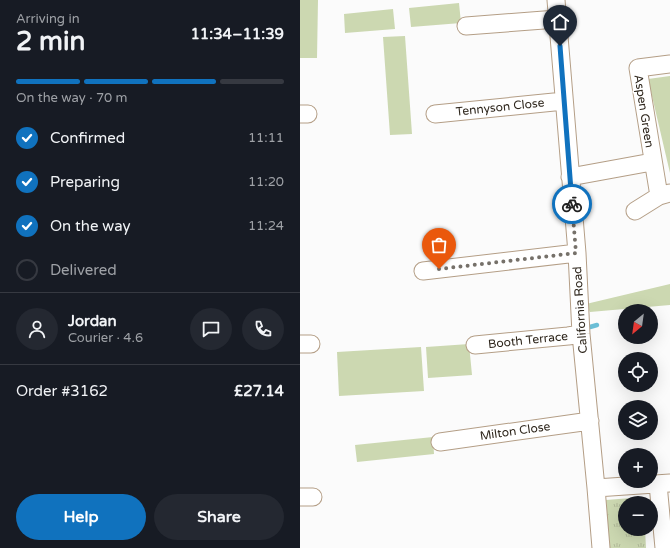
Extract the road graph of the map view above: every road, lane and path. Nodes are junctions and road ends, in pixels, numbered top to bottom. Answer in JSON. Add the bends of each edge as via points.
{"nodes":[{"id":1,"x":556,"y":0,"type":"edge"},
{"id":2,"x":558,"y":19,"type":"junction"},
{"id":3,"x":466,"y":26,"type":"dead end"},
{"id":4,"x":670,"y":64,"type":"edge"},
{"id":5,"x":564,"y":101,"type":"junction"},
{"id":6,"x":435,"y":114,"type":"dead end"},
{"id":7,"x":652,"y":162,"type":"junction"},
{"id":8,"x":570,"y":177,"type":"junction"},
{"id":9,"x":664,"y":195,"type":"edge"},
{"id":10,"x":635,"y":211,"type":"dead end"},
{"id":11,"x":576,"y":253,"type":"junction"},
{"id":12,"x":423,"y":271,"type":"dead end"},
{"id":13,"x":581,"y":334,"type":"junction"},
{"id":14,"x":475,"y":345,"type":"dead end"},
{"id":15,"x":590,"y":421,"type":"junction"},
{"id":16,"x":440,"y":442,"type":"dead end"},
{"id":17,"x":664,"y":483,"type":"edge"},
{"id":18,"x":596,"y":488,"type":"junction"},
{"id":19,"x":601,"y":548,"type":"edge"},
{"id":20,"x":664,"y":548,"type":"edge"}],
"edges":[{"from":1,"to":2,"type":"street","name":"California Road"},
{"from":2,"to":3,"type":"street"},
{"from":2,"to":5,"type":"street","name":"California Road"},
{"from":4,"to":7,"type":"street","name":"Aspen Green","via":[[638,68]]},
{"from":5,"to":6,"type":"street","name":"Tennyson Close"},
{"from":5,"to":8,"type":"street","name":"California Road"},
{"from":7,"to":8,"type":"street","name":"Aspen Green"},
{"from":7,"to":9,"type":"street","name":"Aspen Green"},
{"from":8,"to":11,"type":"street","name":"California Road"},
{"from":9,"to":10,"type":"street","name":"Aspen Green"},
{"from":11,"to":12,"type":"street"},
{"from":11,"to":13,"type":"street","name":"California Road"},
{"from":13,"to":14,"type":"street","name":"Booth Terrace"},
{"from":13,"to":15,"type":"street","name":"California Road"},
{"from":15,"to":16,"type":"street","name":"Milton Close"},
{"from":15,"to":18,"type":"street","name":"California Road"},
{"from":17,"to":18,"type":"street"},
{"from":17,"to":20,"type":"street"},
{"from":18,"to":19,"type":"street","name":"California Road"}]}
